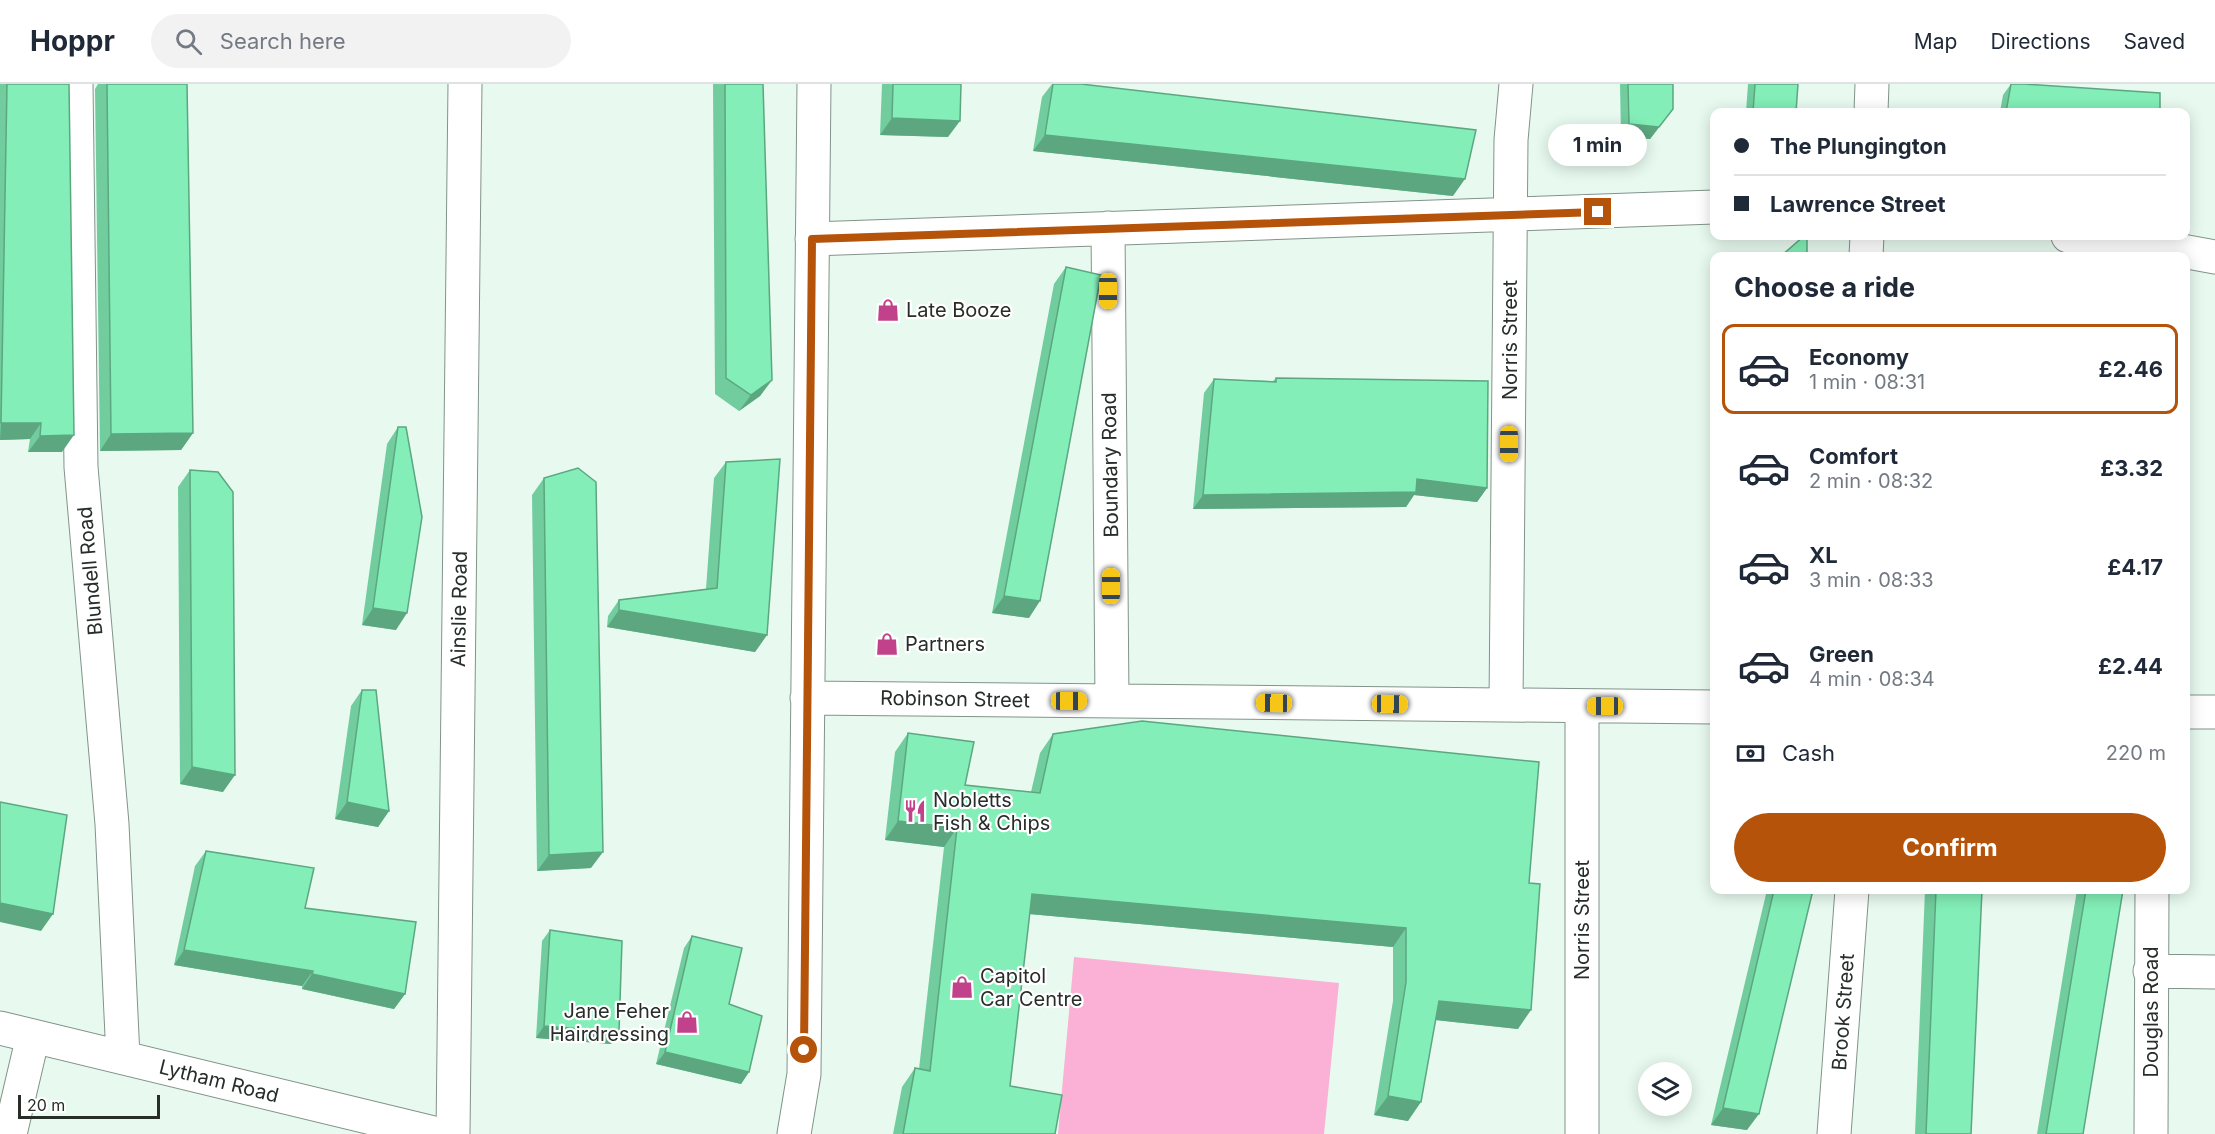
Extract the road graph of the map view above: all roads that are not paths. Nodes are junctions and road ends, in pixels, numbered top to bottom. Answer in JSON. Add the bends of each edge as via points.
{"nodes":[{"id":1,"x":76,"y":84,"type":"edge"},
{"id":2,"x":465,"y":84,"type":"edge"},
{"id":3,"x":814,"y":84,"type":"edge"},
{"id":4,"x":1516,"y":84,"type":"edge"},
{"id":5,"x":1872,"y":84,"type":"edge"},
{"id":6,"x":1871,"y":108,"type":"edge"},
{"id":7,"x":1710,"y":207,"type":"edge"},
{"id":8,"x":1510,"y":215,"type":"junction"},
{"id":9,"x":1108,"y":228,"type":"junction"},
{"id":10,"x":812,"y":239,"type":"junction"},
{"id":11,"x":2111,"y":240,"type":"edge"},
{"id":12,"x":2188,"y":252,"type":"edge"},
{"id":13,"x":2190,"y":252,"type":"edge"},
{"id":14,"x":2215,"y":257,"type":"edge"},
{"id":15,"x":807,"y":698,"type":"junction"},
{"id":16,"x":1112,"y":701,"type":"junction"},
{"id":17,"x":1506,"y":705,"type":"junction"},
{"id":18,"x":1582,"y":706,"type":"junction"},
{"id":19,"x":1710,"y":707,"type":"edge"},
{"id":20,"x":2190,"y":712,"type":"edge"},
{"id":21,"x":2215,"y":712,"type":"edge"},
{"id":22,"x":1852,"y":894,"type":"edge"},
{"id":23,"x":2152,"y":894,"type":"edge"},
{"id":24,"x":2151,"y":971,"type":"junction"},
{"id":25,"x":2215,"y":972,"type":"edge"},
{"id":26,"x":0,"y":1028,"type":"edge"},
{"id":27,"x":33,"y":1036,"type":"junction"},
{"id":28,"x":123,"y":1057,"type":"junction"},
{"id":29,"x":10,"y":1134,"type":"edge"},
{"id":30,"x":438,"y":1134,"type":"edge"},
{"id":31,"x":453,"y":1134,"type":"edge"},
{"id":32,"x":794,"y":1134,"type":"edge"},
{"id":33,"x":1582,"y":1134,"type":"edge"},
{"id":34,"x":1834,"y":1134,"type":"edge"},
{"id":35,"x":2151,"y":1134,"type":"edge"}],
"edges":[{"from":1,"to":28,"type":"street","name":"Blundell Road","via":[[81,467],[112,824]]},
{"from":2,"to":31,"type":"street","name":"Ainslie Road"},
{"from":3,"to":10,"type":"street"},
{"from":4,"to":8,"type":"street","name":"Norris Street"},
{"from":5,"to":6,"type":"street"},
{"from":7,"to":8,"type":"street"},
{"from":8,"to":9,"type":"street"},
{"from":8,"to":17,"type":"street","name":"Norris Street"},
{"from":9,"to":10,"type":"street"},
{"from":9,"to":16,"type":"street","name":"Boundary Road"},
{"from":10,"to":15,"type":"street"},
{"from":11,"to":12,"type":"street"},
{"from":13,"to":14,"type":"street"},
{"from":15,"to":16,"type":"street","name":"Robinson Street"},
{"from":15,"to":32,"type":"street","via":[[804,1074]]},
{"from":16,"to":17,"type":"street","name":"Robinson Street"},
{"from":17,"to":18,"type":"street","name":"Robinson Street"},
{"from":18,"to":19,"type":"street","name":"Robinson Street"},
{"from":18,"to":33,"type":"street","name":"Norris Street"},
{"from":20,"to":21,"type":"street"},
{"from":22,"to":34,"type":"street","name":"Brook Street"},
{"from":23,"to":24,"type":"street","name":"Douglas Road"},
{"from":24,"to":25,"type":"street"},
{"from":24,"to":35,"type":"street","name":"Douglas Road"},
{"from":26,"to":27,"type":"street","name":"Lytham Road"},
{"from":27,"to":28,"type":"street","name":"Lytham Road"},
{"from":27,"to":29,"type":"street"},
{"from":28,"to":30,"type":"street","name":"Lytham Road"}]}
